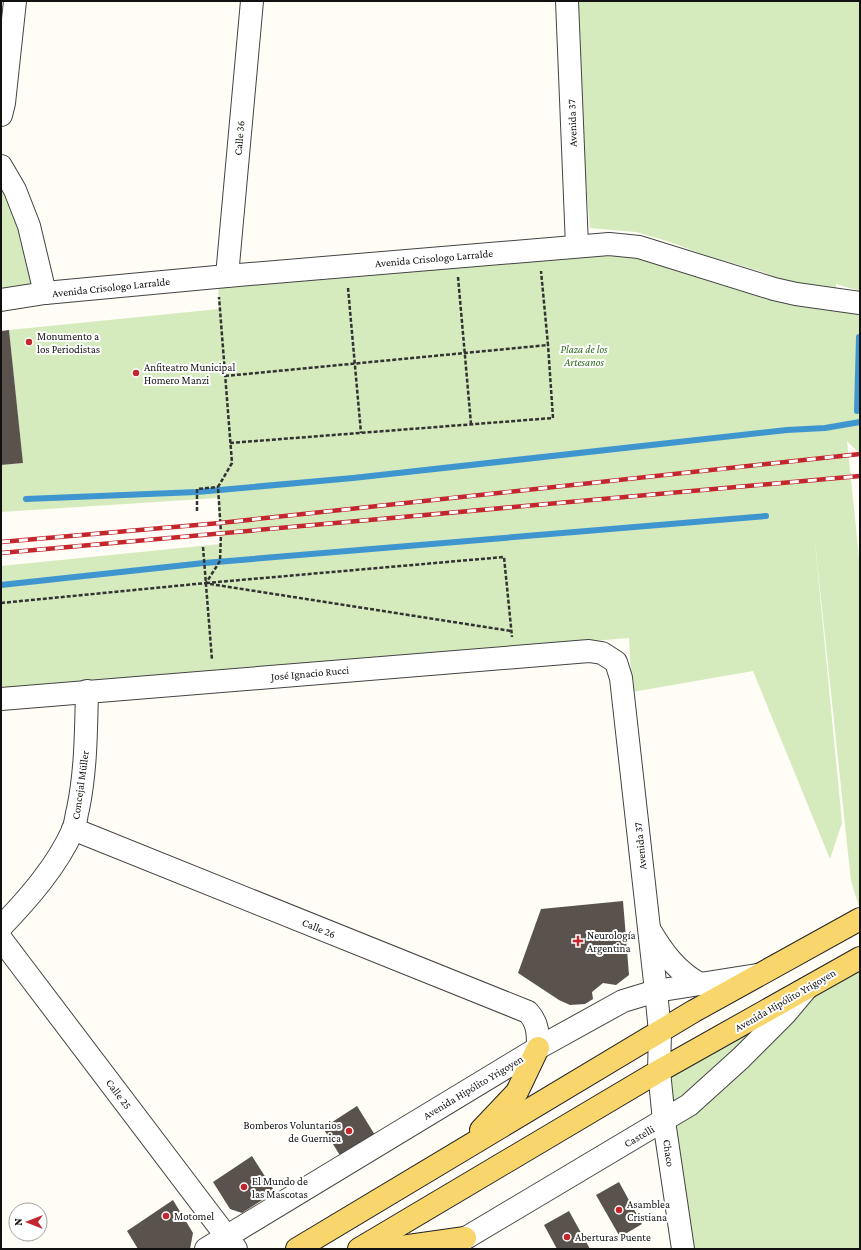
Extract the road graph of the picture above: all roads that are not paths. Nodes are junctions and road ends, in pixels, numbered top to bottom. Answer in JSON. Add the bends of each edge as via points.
{"nodes":[{"id":1,"x":15,"y":1,"type":"edge"},
{"id":2,"x":252,"y":1,"type":"edge"},
{"id":3,"x":567,"y":1,"type":"edge"},
{"id":4,"x":1,"y":115,"type":"edge"},
{"id":5,"x":1,"y":166,"type":"edge"},
{"id":6,"x":577,"y":246,"type":"junction"},
{"id":7,"x":223,"y":284,"type":"junction"},
{"id":8,"x":45,"y":293,"type":"junction"},
{"id":9,"x":1,"y":300,"type":"edge"},
{"id":10,"x":860,"y":303,"type":"edge"},
{"id":11,"x":616,"y":662,"type":"joint"},
{"id":12,"x":88,"y":691,"type":"junction"},
{"id":13,"x":1,"y":699,"type":"edge"},
{"id":14,"x":73,"y":829,"type":"junction"},
{"id":15,"x":860,"y":919,"type":"edge"},
{"id":16,"x":1,"y":927,"type":"edge"},
{"id":17,"x":649,"y":928,"type":"junction"},
{"id":18,"x":1,"y":939,"type":"edge"},
{"id":19,"x":860,"y":958,"type":"edge"},
{"id":20,"x":759,"y":975,"type":"junction"},
{"id":21,"x":700,"y":984,"type":"junction"},
{"id":22,"x":806,"y":989,"type":"junction"},
{"id":23,"x":656,"y":991,"type":"junction"},
{"id":24,"x":660,"y":1032,"type":"junction"},
{"id":25,"x":538,"y":1048,"type":"junction"},
{"id":26,"x":659,"y":1072,"type":"junction"},
{"id":27,"x":664,"y":1121,"type":"junction"},
{"id":28,"x":456,"y":1154,"type":"junction"},
{"id":29,"x":465,"y":1238,"type":"junction"},
{"id":30,"x":232,"y":1242,"type":"edge"},
{"id":31,"x":206,"y":1249,"type":"edge"},
{"id":32,"x":297,"y":1249,"type":"edge"},
{"id":33,"x":359,"y":1249,"type":"edge"},
{"id":34,"x":386,"y":1249,"type":"edge"},
{"id":35,"x":447,"y":1249,"type":"edge"},
{"id":36,"x":683,"y":1249,"type":"edge"}],
"edges":[{"from":1,"to":4,"type":"street"},
{"from":2,"to":7,"type":"street","name":"Calle 36"},
{"from":3,"to":6,"type":"street","name":"Avenida 37"},
{"from":5,"to":8,"type":"street","via":[[15,190],[29,226]]},
{"from":6,"to":7,"type":"street","name":"Avenida Crisologo Larralde"},
{"from":6,"to":10,"type":"street","name":"Avenida Crisologo Larralde","via":[[609,244],[639,247],[774,289]]},
{"from":7,"to":8,"type":"street","name":"Avenida Crisologo Larralde"},
{"from":8,"to":9,"type":"street","name":"Avenida Crisologo Larralde"},
{"from":11,"to":12,"type":"street","name":"José Ignacio Rucci","via":[[602,653],[588,651]]},
{"from":11,"to":17,"type":"street","name":"Avenida 37","via":[[621,678]]},
{"from":12,"to":13,"type":"street","name":"José Ignacio Rucci"},
{"from":12,"to":14,"type":"street","name":"Concejal Müller","via":[[84,767],[80,801]]},
{"from":14,"to":16,"type":"street","name":"Concejal Müller","via":[[35,889]]},
{"from":14,"to":25,"type":"street","name":"Calle 26","via":[[528,1012],[535,1019],[538,1028]]},
{"from":15,"to":20,"type":"main road","name":"Avenida Hipólito Yrigoyen"},
{"from":17,"to":21,"type":"street","via":[[673,964],[685,976]]},
{"from":17,"to":23,"type":"street","name":"Avenida 37"},
{"from":18,"to":30,"type":"street","name":"Calle 25"},
{"from":19,"to":22,"type":"main road","name":"Avenida Hipólito Yrigoyen"},
{"from":20,"to":21,"type":"street","name":"Avenida Hipólito Yrigoyen"},
{"from":20,"to":24,"type":"main road","name":"Avenida Hipólito Yrigoyen"},
{"from":21,"to":23,"type":"street","name":"Avenida Hipólito Yrigoyen"},
{"from":22,"to":26,"type":"main road","name":"Avenida Hipólito Yrigoyen"},
{"from":22,"to":27,"type":"street","name":"Castelli","via":[[741,1058],[689,1105]]},
{"from":23,"to":24,"type":"street","name":"Avenida 37"},
{"from":23,"to":25,"type":"street","name":"Avenida Hipólito Yrigoyen","via":[[622,1001]]},
{"from":24,"to":26,"type":"street","name":"Chaco"},
{"from":24,"to":28,"type":"main road","name":"Avenida Hipólito Yrigoyen"},
{"from":25,"to":28,"type":"main road","via":[[517,1092]]},
{"from":25,"to":30,"type":"street","name":"Avenida Hipólito Yrigoyen"},
{"from":26,"to":27,"type":"street","name":"Chaco"},
{"from":26,"to":33,"type":"main road","name":"Avenida Hipólito Yrigoyen"},
{"from":27,"to":29,"type":"street","name":"Castelli"},
{"from":27,"to":36,"type":"street","name":"Chaco"},
{"from":28,"to":32,"type":"main road","name":"Avenida Hipólito Yrigoyen"},
{"from":29,"to":34,"type":"main road"},
{"from":29,"to":35,"type":"street","name":"Castelli"},
{"from":30,"to":31,"type":"street","name":"Avenida Hipólito Yrigoyen"}]}
